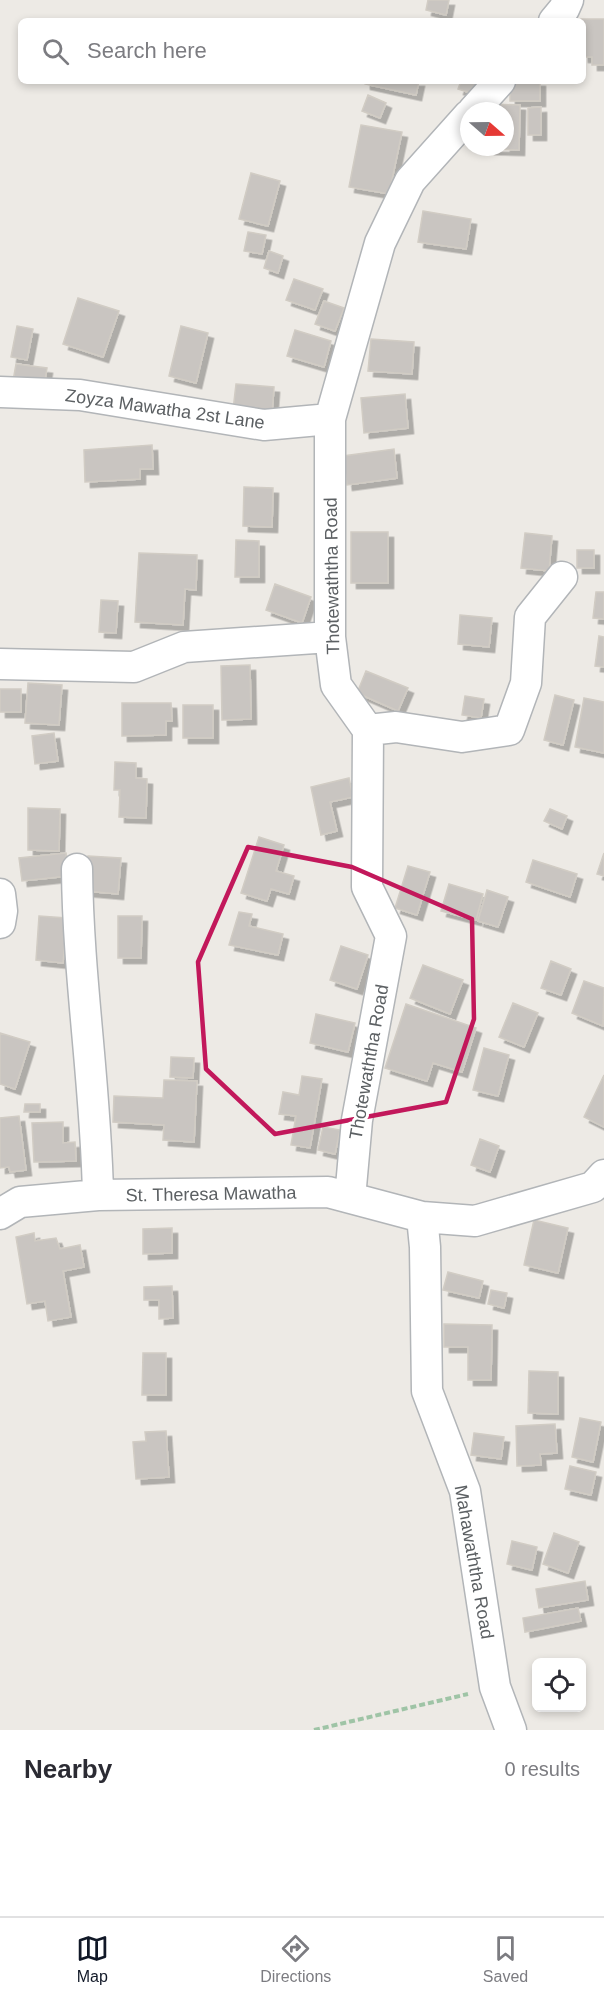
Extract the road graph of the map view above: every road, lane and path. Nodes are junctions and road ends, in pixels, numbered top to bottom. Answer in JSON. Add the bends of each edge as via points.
{"nodes":[{"id":1,"x":568,"y":0,"type":"edge"},
{"id":2,"x":556,"y":18,"type":"edge"},
{"id":3,"x":497,"y":84,"type":"edge"},
{"id":4,"x":480,"y":102,"type":"edge"},
{"id":5,"x":460,"y":125,"type":"edge"},
{"id":6,"x":0,"y":392,"type":"edge"},
{"id":7,"x":330,"y":418,"type":"junction"},
{"id":8,"x":562,"y":577,"type":"dead end"},
{"id":9,"x":330,"y":637,"type":"junction"},
{"id":10,"x":0,"y":664,"type":"edge"},
{"id":11,"x":368,"y":730,"type":"junction"},
{"id":12,"x":77,"y":869,"type":"dead end"},
{"id":13,"x":0,"y":894,"type":"edge"},
{"id":14,"x":0,"y":923,"type":"edge"},
{"id":15,"x":600,"y":1184,"type":"edge"},
{"id":16,"x":98,"y":1195,"type":"junction"},
{"id":17,"x":350,"y":1198,"type":"junction"},
{"id":18,"x":2,"y":1209,"type":"edge"},
{"id":19,"x":422,"y":1218,"type":"junction"},
{"id":20,"x":495,"y":1687,"type":"junction"},
{"id":21,"x":314,"y":1730,"type":"edge"},
{"id":22,"x":511,"y":1730,"type":"edge"}],
"edges":[{"from":1,"to":2,"type":"street"},
{"from":3,"to":4,"type":"street"},
{"from":5,"to":7,"type":"street","name":"Thotewaththa Road","via":[[410,181],[380,243]]},
{"from":6,"to":7,"type":"street","name":"Zoyza Mawatha 2st Lane","via":[[80,395],[264,425]]},
{"from":7,"to":9,"type":"street","name":"Thotewaththa Road"},
{"from":8,"to":11,"type":"street","via":[[530,617],[526,683],[509,730],[462,737],[396,727]]},
{"from":9,"to":10,"type":"street","via":[[184,648],[134,667]]},
{"from":9,"to":11,"type":"street","name":"Thotewaththa Road","via":[[336,685]]},
{"from":11,"to":17,"type":"street","name":"Thotewaththa Road","via":[[368,887],[391,936],[357,1120]]},
{"from":12,"to":16,"type":"street","via":[[77,930],[94,1089]]},
{"from":13,"to":14,"type":"street"},
{"from":15,"to":19,"type":"street","name":"St. Theresa Mawatha","via":[[475,1221]]},
{"from":16,"to":17,"type":"street","name":"St. Theresa Mawatha","via":[[328,1192]]},
{"from":16,"to":18,"type":"street","name":"St. Theresa Mawatha","via":[[20,1202]]},
{"from":17,"to":19,"type":"street","name":"St. Theresa Mawatha"},
{"from":19,"to":20,"type":"street","name":"Mahawaththa Road","via":[[427,1391],[465,1491]]},
{"from":20,"to":21,"type":"path"},
{"from":20,"to":22,"type":"street","name":"Mahawaththa Road"}]}
